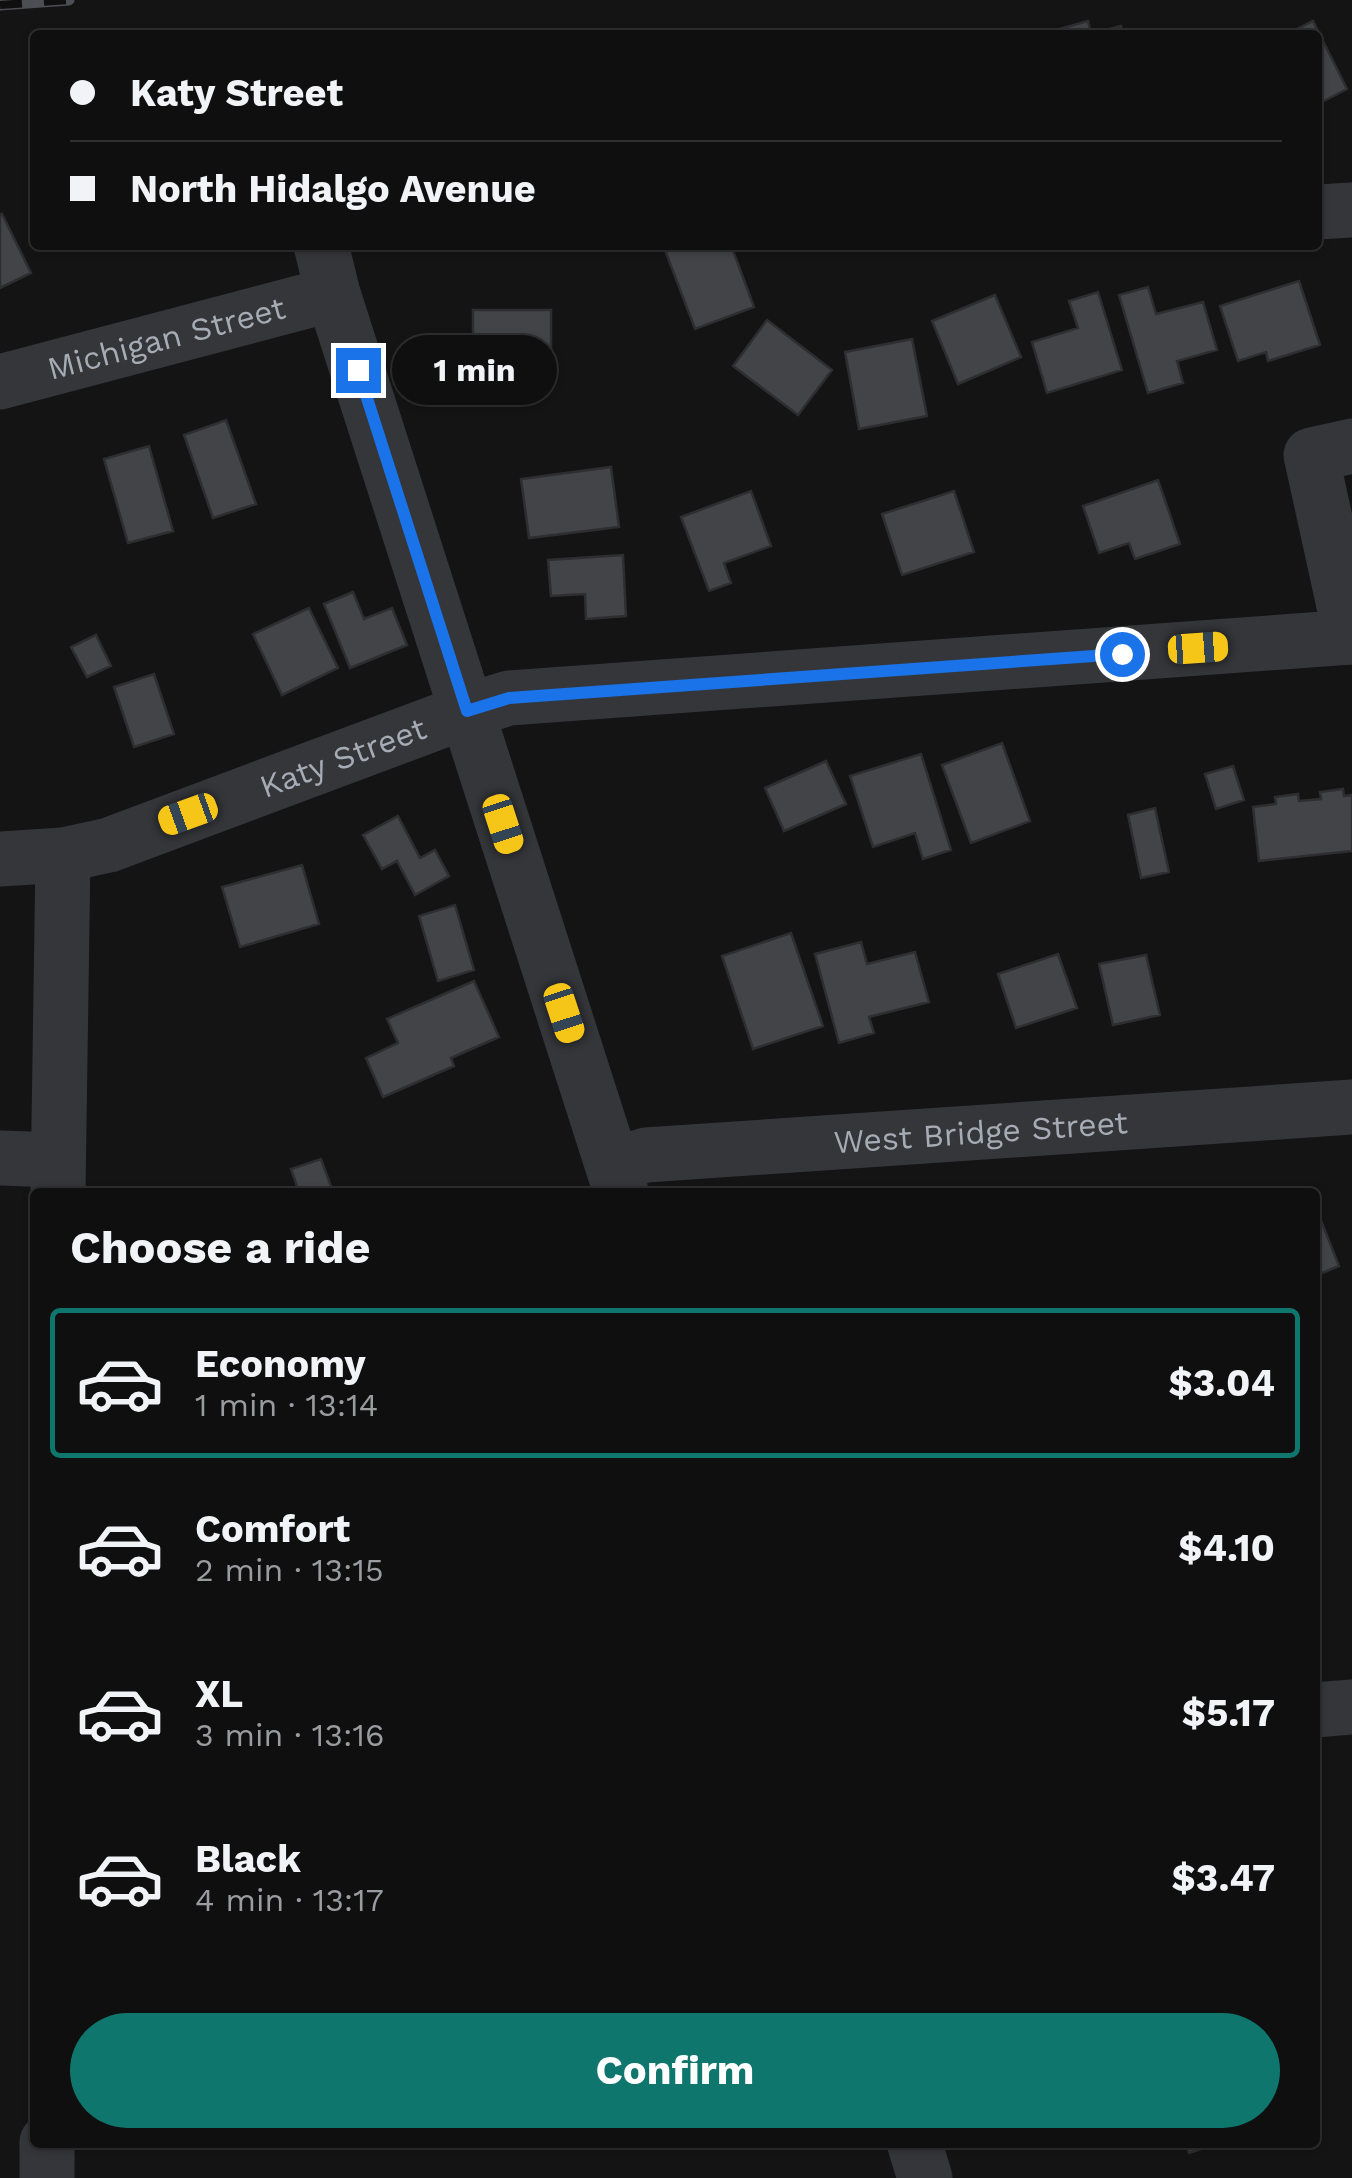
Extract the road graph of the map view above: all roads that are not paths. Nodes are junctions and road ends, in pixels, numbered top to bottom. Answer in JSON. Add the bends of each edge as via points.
{"nodes":[{"id":1,"x":1352,"y":210,"type":"edge"},
{"id":2,"x":1322,"y":212,"type":"edge"},
{"id":3,"x":327,"y":270,"type":"edge"},
{"id":4,"x":0,"y":382,"type":"edge"},
{"id":5,"x":1352,"y":446,"type":"edge"},
{"id":6,"x":1352,"y":637,"type":"edge"},
{"id":7,"x":467,"y":711,"type":"junction"},
{"id":8,"x":63,"y":854,"type":"junction"},
{"id":9,"x":0,"y":859,"type":"edge"},
{"id":10,"x":1352,"y":1107,"type":"edge"},
{"id":11,"x":0,"y":1158,"type":"edge"},
{"id":12,"x":58,"y":1176,"type":"edge"},
{"id":13,"x":617,"y":1178,"type":"edge"},
{"id":14,"x":1352,"y":1707,"type":"edge"},
{"id":15,"x":1320,"y":1710,"type":"edge"},
{"id":16,"x":47,"y":2148,"type":"edge"},
{"id":17,"x":916,"y":2148,"type":"edge"},
{"id":18,"x":47,"y":2178,"type":"edge"},
{"id":19,"x":926,"y":2178,"type":"edge"}],
"edges":[{"from":1,"to":2,"type":"street"},
{"from":3,"to":4,"type":"street","name":"Michigan Street"},
{"from":3,"to":7,"type":"street"},
{"from":5,"to":6,"type":"street","via":[[1311,455]]},
{"from":6,"to":7,"type":"street","name":"Katy Street","via":[[509,698]]},
{"from":7,"to":8,"type":"street","name":"Katy Street","via":[[109,845]]},
{"from":7,"to":13,"type":"street"},
{"from":8,"to":9,"type":"street","name":"Katy Street"},
{"from":8,"to":12,"type":"street"},
{"from":10,"to":13,"type":"street","name":"West Bridge Street","via":[[646,1155]]},
{"from":11,"to":12,"type":"street"},
{"from":14,"to":15,"type":"street"},
{"from":16,"to":18,"type":"street"},
{"from":17,"to":19,"type":"street"}]}
